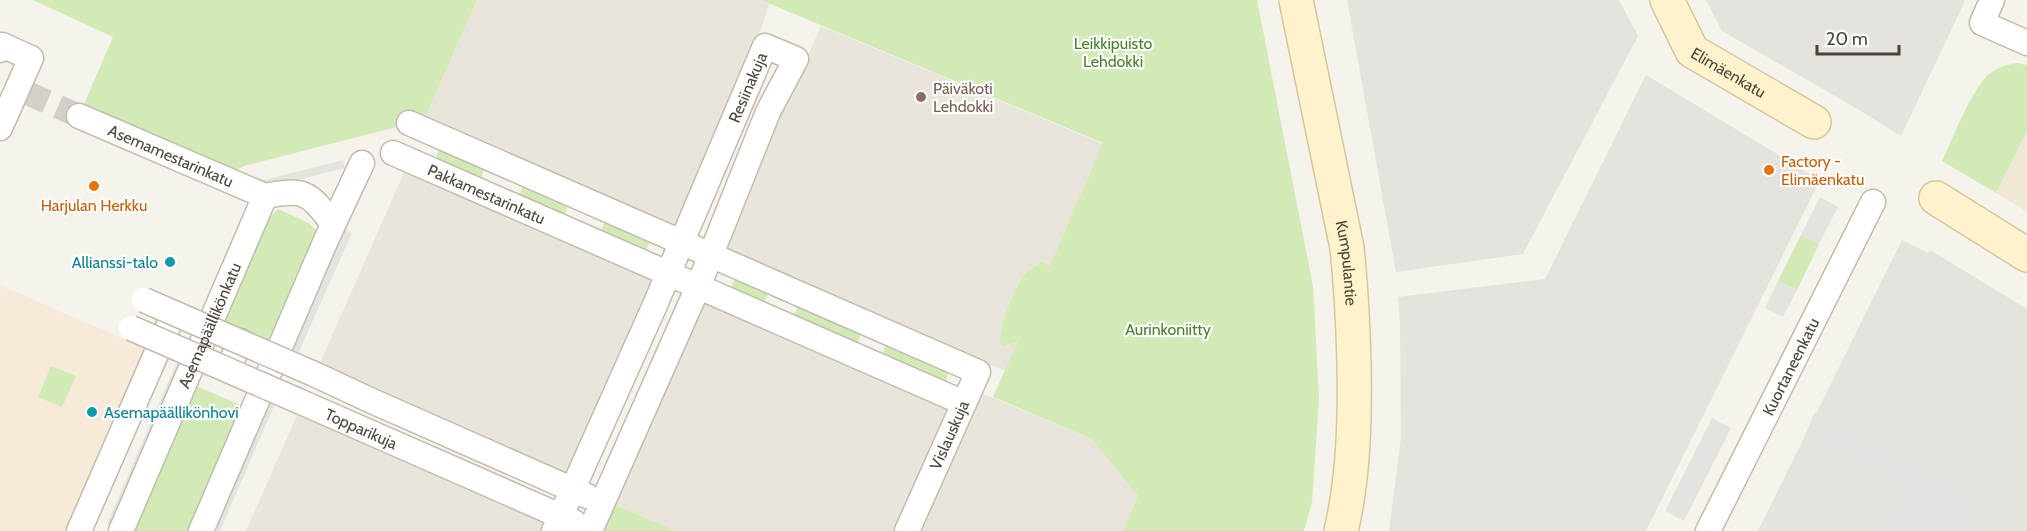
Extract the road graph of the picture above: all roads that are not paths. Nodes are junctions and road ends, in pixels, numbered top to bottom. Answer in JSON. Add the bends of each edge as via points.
{"nodes":[{"id":1,"x":1296,"y":0,"type":"edge"},
{"id":2,"x":1667,"y":0,"type":"edge"},
{"id":3,"x":1992,"y":0,"type":"edge"},
{"id":4,"x":2027,"y":43,"type":"edge"},
{"id":5,"x":1,"y":48,"type":"edge"},
{"id":6,"x":79,"y":116,"type":"tunnel mouth"},
{"id":7,"x":1814,"y":122,"type":"dead end"},
{"id":8,"x":409,"y":123,"type":"dead end"},
{"id":9,"x":0,"y":128,"type":"edge"},
{"id":10,"x":393,"y":153,"type":"dead end"},
{"id":11,"x":362,"y":163,"type":"dead end"},
{"id":12,"x":510,"y":167,"type":"junction"},
{"id":13,"x":265,"y":195,"type":"junction"},
{"id":14,"x":495,"y":198,"type":"junction"},
{"id":15,"x":1936,"y":198,"type":"dead end"},
{"id":16,"x":1873,"y":202,"type":"dead end"},
{"id":17,"x":593,"y":203,"type":"junction"},
{"id":18,"x":333,"y":224,"type":"junction"},
{"id":19,"x":579,"y":235,"type":"junction"},
{"id":20,"x":681,"y":241,"type":"junction"},
{"id":21,"x":710,"y":254,"type":"junction"},
{"id":22,"x":2027,"y":255,"type":"edge"},
{"id":23,"x":667,"y":274,"type":"junction"},
{"id":24,"x":698,"y":287,"type":"junction"},
{"id":25,"x":785,"y":287,"type":"junction"},
{"id":26,"x":144,"y":300,"type":"dead end"},
{"id":27,"x":174,"y":313,"type":"junction"},
{"id":28,"x":771,"y":319,"type":"junction"},
{"id":29,"x":131,"y":328,"type":"dead end"},
{"id":30,"x":162,"y":341,"type":"junction"},
{"id":31,"x":240,"y":341,"type":"junction"},
{"id":32,"x":945,"y":358,"type":"joint"},
{"id":33,"x":228,"y":370,"type":"junction"},
{"id":34,"x":313,"y":373,"type":"junction"},
{"id":35,"x":619,"y":385,"type":"junction"},
{"id":36,"x":649,"y":399,"type":"junction"},
{"id":37,"x":300,"y":401,"type":"junction"},
{"id":38,"x":964,"y":403,"type":"junction"},
{"id":39,"x":573,"y":490,"type":"junction"},
{"id":40,"x":603,"y":503,"type":"junction"},
{"id":41,"x":558,"y":524,"type":"edge"},
{"id":42,"x":591,"y":530,"type":"edge"},
{"id":43,"x":79,"y":531,"type":"edge"},
{"id":44,"x":121,"y":531,"type":"edge"},
{"id":45,"x":201,"y":531,"type":"edge"},
{"id":46,"x":907,"y":531,"type":"edge"},
{"id":47,"x":1341,"y":531,"type":"edge"},
{"id":48,"x":1708,"y":531,"type":"edge"}],
"edges":[{"from":1,"to":47,"type":"main road","name":"Kumpulantie","via":[[1347,248],[1351,285],[1355,419]]},
{"from":2,"to":7,"type":"main road","name":"Elimäenkatu","via":[[1692,51]]},
{"from":3,"to":4,"type":"street","via":[[1982,22]]},
{"from":5,"to":9,"type":"street","via":[[31,58],[21,90]]},
{"from":6,"to":13,"type":"street","name":"Asemamestarinkatu"},
{"from":8,"to":12,"type":"street","name":"Pakkamestarinkatu"},
{"from":10,"to":14,"type":"street","name":"Pakkamestarinkatu"},
{"from":11,"to":18,"type":"street"},
{"from":12,"to":14,"type":"street"},
{"from":12,"to":17,"type":"street","name":"Pakkamestarinkatu","via":[[568,188]]},
{"from":13,"to":18,"type":"street","via":[[288,191],[303,194],[315,200]]},
{"from":13,"to":44,"type":"street","name":"Asemapäällikönkatu"},
{"from":14,"to":19,"type":"street","name":"Pakkamestarinkatu"},
{"from":15,"to":22,"type":"main road"},
{"from":16,"to":48,"type":"street","name":"Kuortaneenkatu"},
{"from":17,"to":19,"type":"street"},
{"from":17,"to":20,"type":"street","name":"Pakkamestarinkatu"},
{"from":18,"to":45,"type":"street"},
{"from":19,"to":23,"type":"street","name":"Pakkamestarinkatu"},
{"from":20,"to":21,"type":"street","name":"Pakkamestarinkatu"},
{"from":20,"to":21,"type":"street","name":"Resiinakuja","via":[[765,46],[795,59],[768,112]]},
{"from":20,"to":23,"type":"street","name":"Resiinakuja"},
{"from":21,"to":24,"type":"street","name":"Resiinakuja"},
{"from":21,"to":25,"type":"street","name":"Pakkamestarinkatu"},
{"from":23,"to":24,"type":"street","name":"Pakkamestarinkatu"},
{"from":23,"to":35,"type":"street","name":"Resiinakuja"},
{"from":24,"to":28,"type":"street","name":"Pakkamestarinkatu"},
{"from":24,"to":36,"type":"street","name":"Resiinakuja"},
{"from":25,"to":28,"type":"street"},
{"from":25,"to":32,"type":"street","name":"Pakkamestarinkatu"},
{"from":26,"to":27,"type":"street","name":"Topparikuja","bridge":true},
{"from":27,"to":30,"type":"street"},
{"from":27,"to":31,"type":"street","name":"Topparikuja","bridge":true},
{"from":28,"to":38,"type":"street","name":"Pakkamestarinkatu"},
{"from":29,"to":30,"type":"street","name":"Topparikuja","bridge":true},
{"from":30,"to":33,"type":"street","name":"Topparikuja","bridge":true},
{"from":30,"to":43,"type":"street"},
{"from":31,"to":33,"type":"street"},
{"from":31,"to":34,"type":"street","name":"Topparikuja","bridge":true},
{"from":32,"to":38,"type":"street","name":"Vislauskuja","via":[[978,372]]},
{"from":33,"to":37,"type":"street","name":"Topparikuja","bridge":true},
{"from":34,"to":37,"type":"street"},
{"from":34,"to":39,"type":"street","name":"Topparikuja"},
{"from":35,"to":36,"type":"street"},
{"from":35,"to":39,"type":"street","name":"Resiinakuja"},
{"from":36,"to":40,"type":"street","name":"Resiinakuja"},
{"from":37,"to":41,"type":"street","name":"Topparikuja"},
{"from":38,"to":46,"type":"street","name":"Vislauskuja"},
{"from":39,"to":40,"type":"street","name":"Topparikuja"},
{"from":39,"to":41,"type":"street","name":"Resiinakuja"},
{"from":40,"to":42,"type":"street","name":"Resiinakuja"},
{"from":41,"to":42,"type":"street","name":"Topparikuja"}]}
